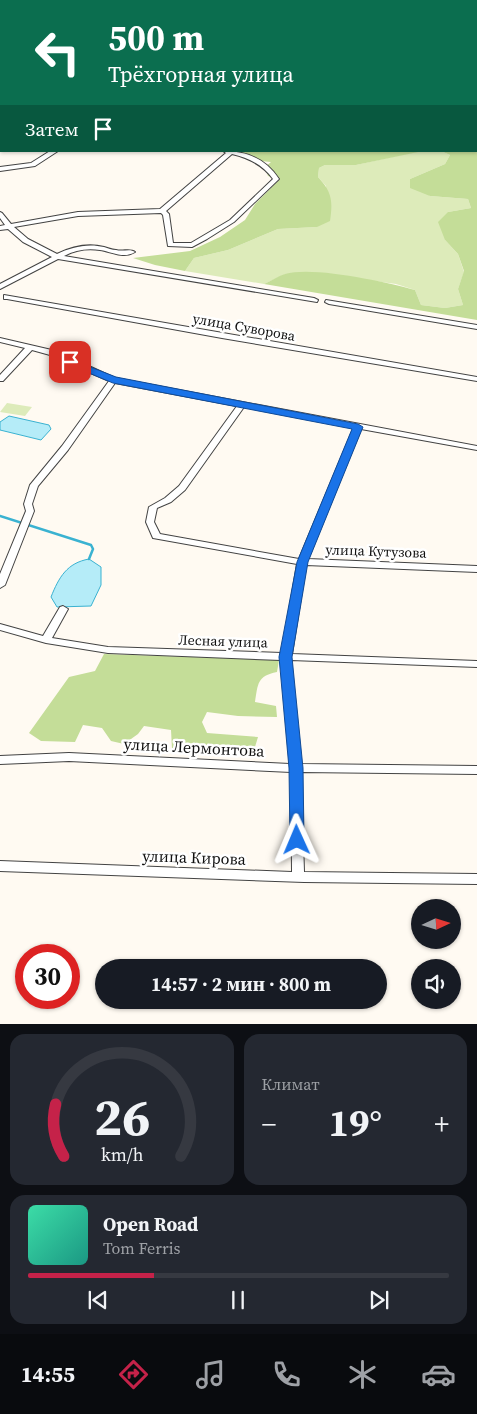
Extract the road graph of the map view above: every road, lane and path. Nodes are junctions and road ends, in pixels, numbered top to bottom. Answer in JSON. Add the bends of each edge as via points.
{"nodes":[{"id":1,"x":53,"y":152,"type":"edge"},
{"id":2,"x":229,"y":152,"type":"edge"},
{"id":3,"x":0,"y":169,"type":"edge"},
{"id":4,"x":162,"y":211,"type":"junction"},
{"id":5,"x":0,"y":214,"type":"edge"},
{"id":6,"x":9,"y":227,"type":"junction"},
{"id":7,"x":0,"y":228,"type":"edge"},
{"id":8,"x":132,"y":252,"type":"dead end"},
{"id":9,"x":58,"y":257,"type":"junction"},
{"id":10,"x":0,"y":286,"type":"edge"},
{"id":11,"x":7,"y":297,"type":"dead end"},
{"id":12,"x":314,"y":300,"type":"dead end"},
{"id":13,"x":328,"y":302,"type":"dead end"},
{"id":14,"x":477,"y":326,"type":"edge"},
{"id":15,"x":0,"y":340,"type":"edge"},
{"id":16,"x":31,"y":347,"type":"junction"},
{"id":17,"x":0,"y":379,"type":"edge"},
{"id":18,"x":477,"y":379,"type":"edge"},
{"id":19,"x":113,"y":380,"type":"junction"},
{"id":20,"x":242,"y":404,"type":"junction"},
{"id":21,"x":358,"y":427,"type":"junction"},
{"id":22,"x":477,"y":448,"type":"edge"},
{"id":23,"x":302,"y":562,"type":"junction"},
{"id":24,"x":477,"y":569,"type":"edge"},
{"id":25,"x":0,"y":585,"type":"edge"},
{"id":26,"x":63,"y":608,"type":"dead end"},
{"id":27,"x":0,"y":627,"type":"edge"},
{"id":28,"x":46,"y":640,"type":"junction"},
{"id":29,"x":286,"y":657,"type":"junction"},
{"id":30,"x":477,"y":664,"type":"edge"},
{"id":31,"x":0,"y":760,"type":"edge"},
{"id":32,"x":296,"y":768,"type":"junction"},
{"id":33,"x":477,"y":770,"type":"edge"},
{"id":34,"x":0,"y":866,"type":"edge"},
{"id":35,"x":298,"y":876,"type":"junction"},
{"id":36,"x":477,"y":879,"type":"edge"}],
"edges":[{"from":1,"to":3,"type":"street","via":[[32,165]]},
{"from":2,"to":4,"type":"street"},
{"from":2,"to":4,"type":"street","via":[[266,165],[276,179],[232,221],[192,245],[170,245],[166,214]]},
{"from":4,"to":6,"type":"street","via":[[78,214]]},
{"from":5,"to":6,"type":"street"},
{"from":6,"to":7,"type":"street"},
{"from":6,"to":9,"type":"street","via":[[23,241]]},
{"from":8,"to":9,"type":"street","via":[[117,253],[85,247]]},
{"from":9,"to":10,"type":"street"},
{"from":9,"to":12,"type":"street"},
{"from":11,"to":18,"type":"street","name":"улица Суворова"},
{"from":13,"to":14,"type":"street"},
{"from":15,"to":16,"type":"street"},
{"from":16,"to":17,"type":"street"},
{"from":16,"to":19,"type":"street","via":[[53,353]]},
{"from":19,"to":20,"type":"street"},
{"from":19,"to":25,"type":"street","via":[[65,448],[34,485],[28,504],[30,511]]},
{"from":20,"to":21,"type":"street"},
{"from":20,"to":23,"type":"street","name":"улица Кутузова","via":[[182,488],[153,507],[150,522],[156,536]]},
{"from":21,"to":22,"type":"street"},
{"from":21,"to":23,"type":"street"},
{"from":23,"to":24,"type":"street","name":"улица Кутузова"},
{"from":23,"to":29,"type":"street"},
{"from":26,"to":28,"type":"street"},
{"from":27,"to":28,"type":"street","name":"Лесная улица"},
{"from":28,"to":29,"type":"street","name":"Лесная улица","via":[[108,650]]},
{"from":29,"to":30,"type":"street","name":"Лесная улица"},
{"from":29,"to":32,"type":"street"},
{"from":31,"to":32,"type":"street","name":"улица Лермонтова","via":[[69,757]]},
{"from":32,"to":33,"type":"street","name":"улица Лермонтова"},
{"from":32,"to":35,"type":"street"},
{"from":34,"to":35,"type":"street","name":"улица Кирова"},
{"from":35,"to":36,"type":"street","name":"улица Кирова"}]}
